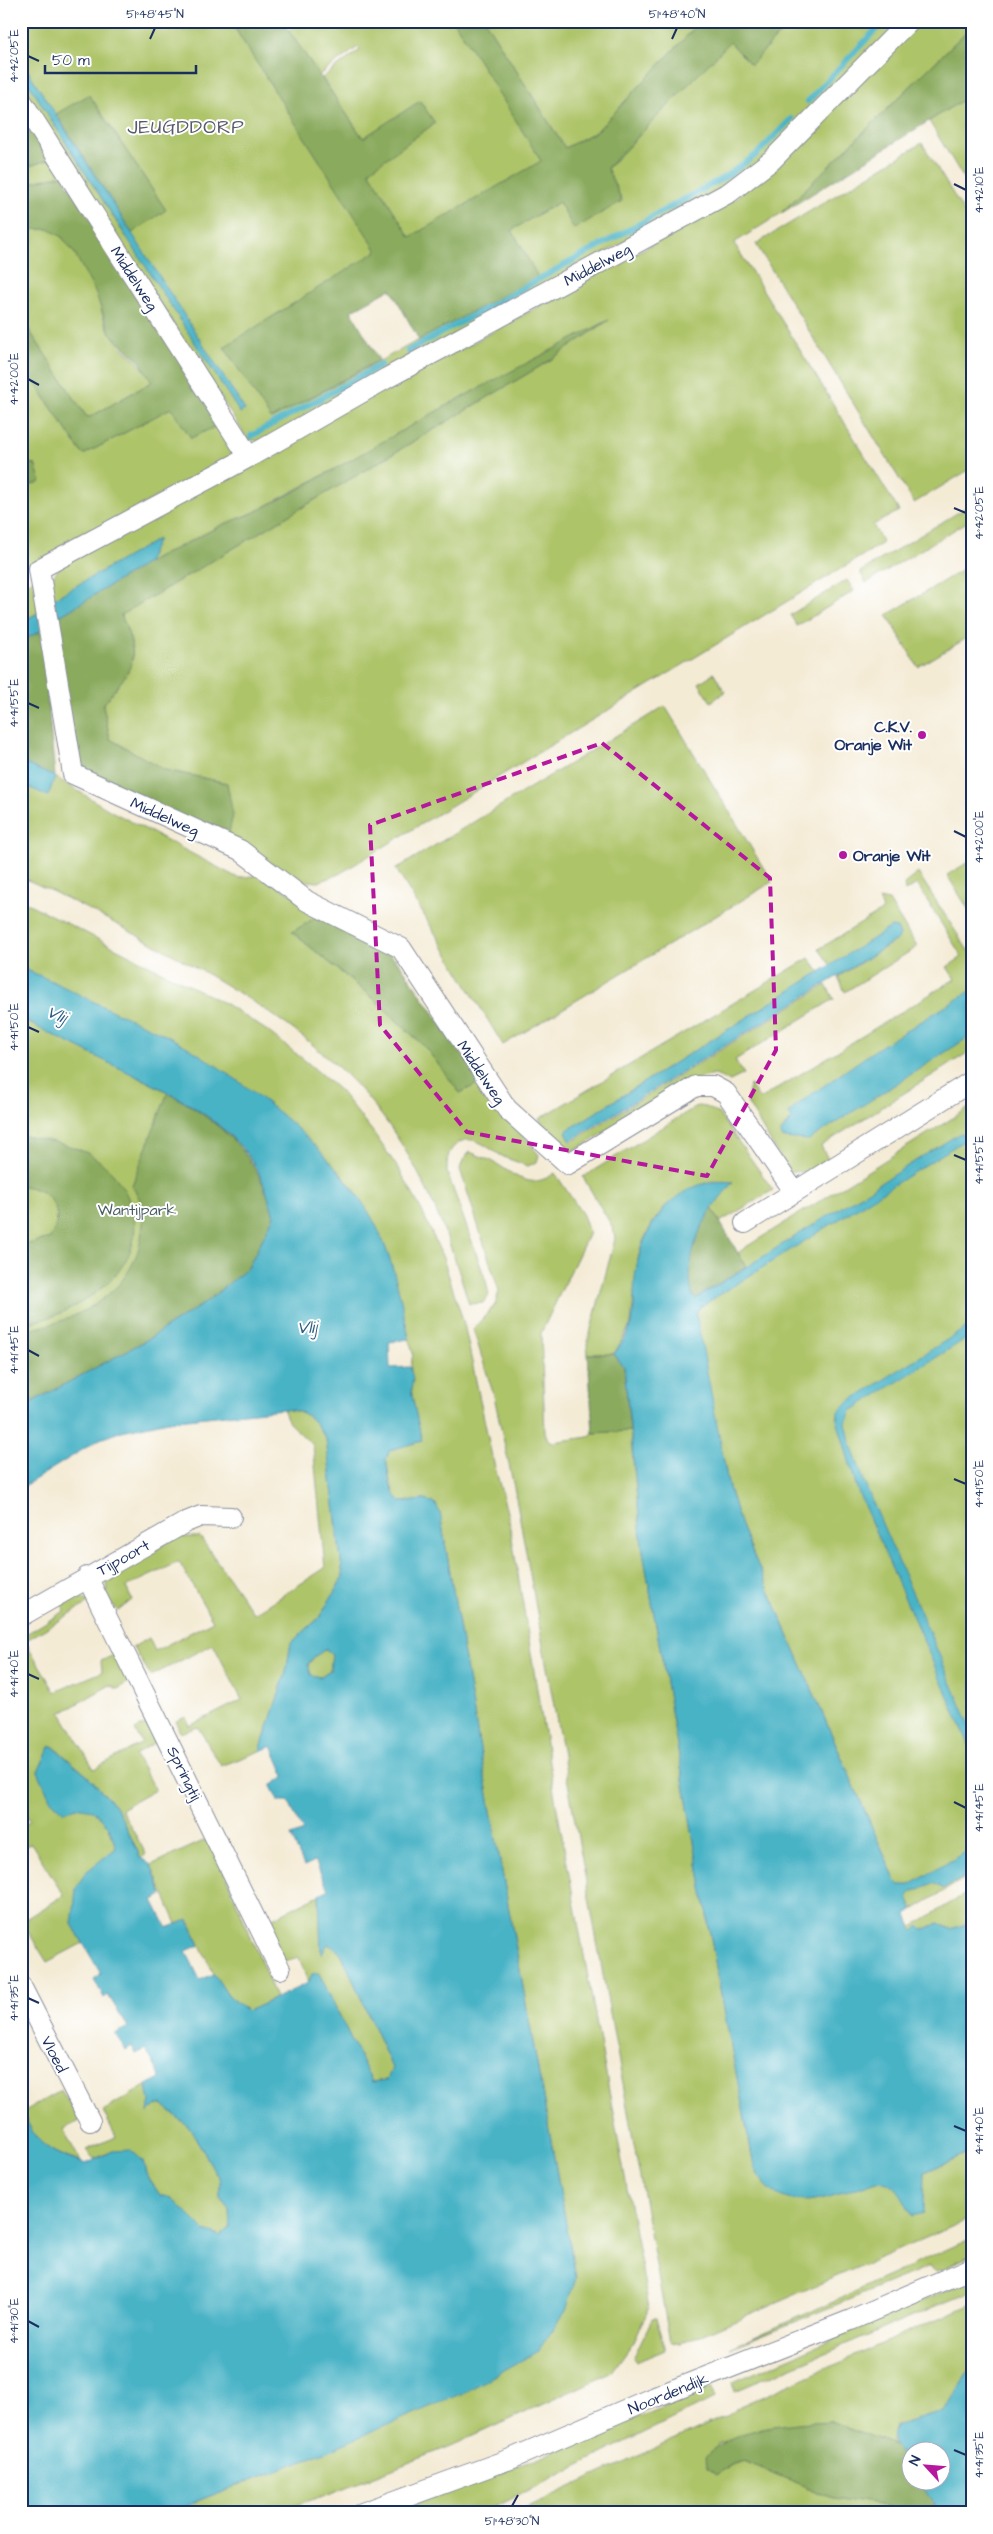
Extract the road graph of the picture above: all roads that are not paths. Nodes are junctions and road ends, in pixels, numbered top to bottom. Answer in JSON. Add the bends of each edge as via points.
{"nodes":[{"id":1,"x":909,"y":21,"type":"edge"},
{"id":2,"x":21,"y":100,"type":"edge"},
{"id":3,"x":249,"y":457,"type":"junction"},
{"id":4,"x":972,"y":1081,"type":"edge"},
{"id":5,"x":794,"y":1190,"type":"junction"},
{"id":6,"x":745,"y":1222,"type":"dead end"},
{"id":7,"x":231,"y":1517,"type":"dead end"},
{"id":8,"x":87,"y":1577,"type":"junction"},
{"id":9,"x":21,"y":1616,"type":"edge"},
{"id":10,"x":280,"y":1969,"type":"dead end"},
{"id":11,"x":21,"y":1986,"type":"edge"},
{"id":12,"x":90,"y":2121,"type":"dead end"},
{"id":13,"x":972,"y":2268,"type":"edge"},
{"id":14,"x":362,"y":2513,"type":"edge"}],
"edges":[{"from":1,"to":3,"type":"street","name":"Middelweg","via":[[772,160],[730,192],[395,373]]},
{"from":2,"to":3,"type":"street","name":"Middelweg"},
{"from":3,"to":5,"type":"street","name":"Middelweg","via":[[38,569],[73,774],[240,850],[307,901],[401,948],[507,1109],[568,1164],[696,1086],[713,1086],[726,1093]]},
{"from":4,"to":5,"type":"street"},
{"from":5,"to":6,"type":"street"},
{"from":7,"to":8,"type":"street","name":"Tijpoort","via":[[201,1516],[186,1522]]},
{"from":8,"to":9,"type":"street","name":"Tijpoort"},
{"from":8,"to":10,"type":"street","name":"Springtij"},
{"from":11,"to":12,"type":"street","name":"Vloed"},
{"from":13,"to":14,"type":"street","name":"Noordendijk","via":[[514,2458]]}]}
